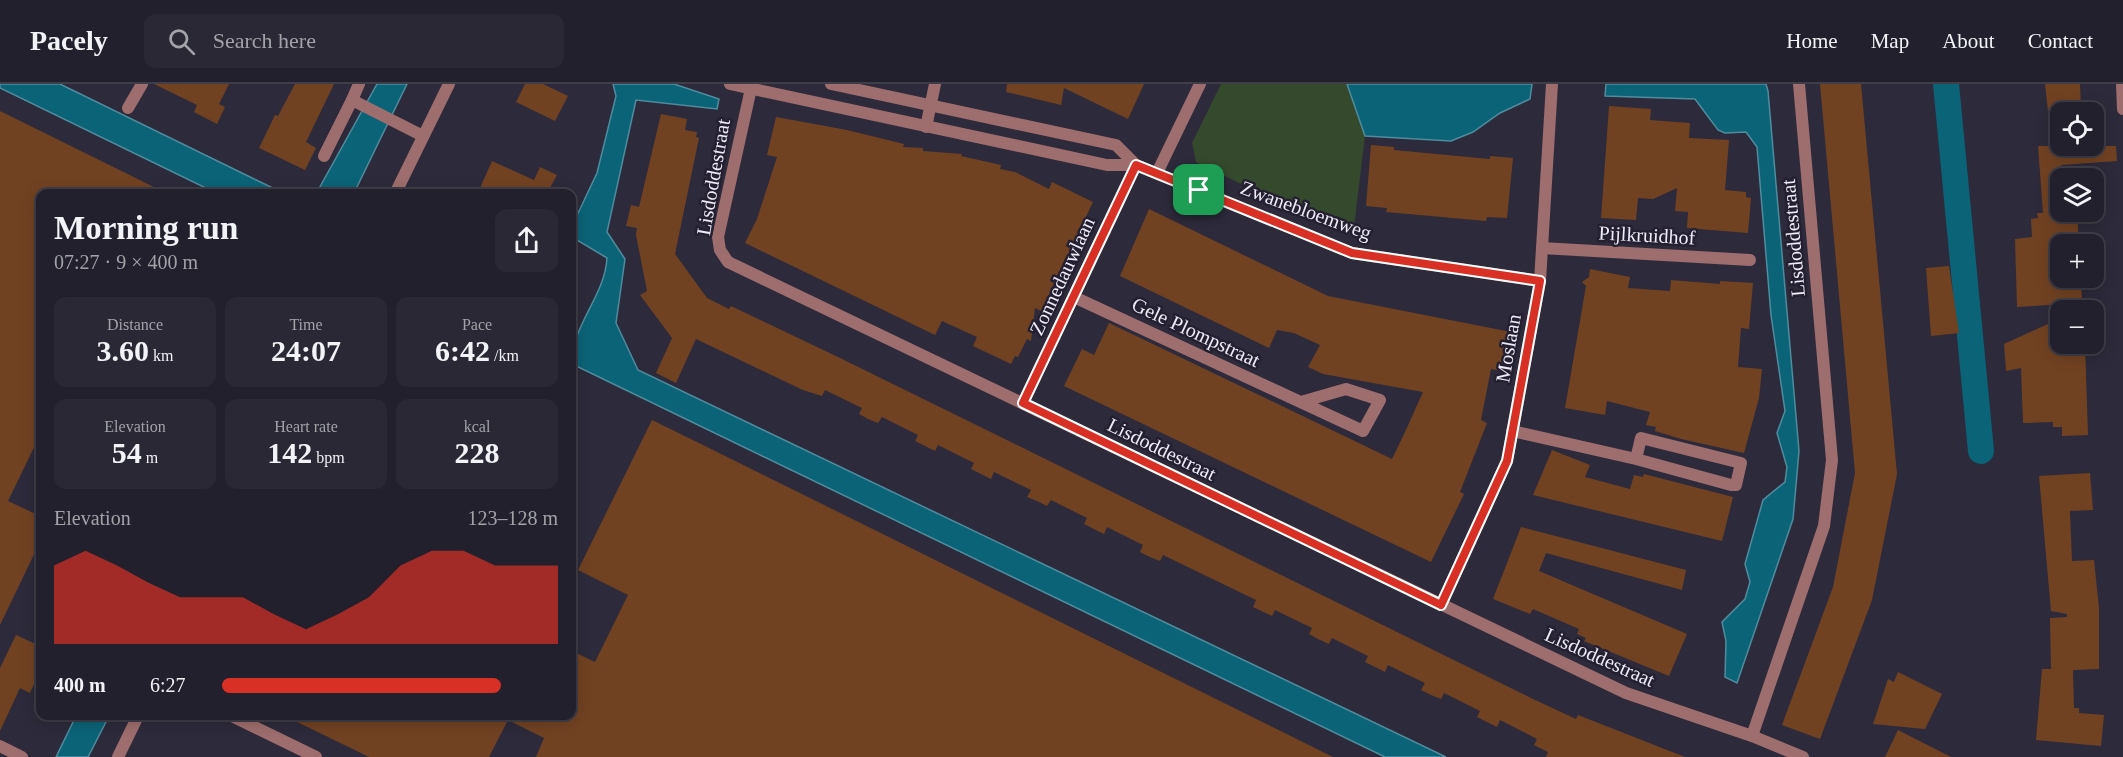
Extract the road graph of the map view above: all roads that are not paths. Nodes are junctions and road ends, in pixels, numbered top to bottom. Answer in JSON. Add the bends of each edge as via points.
{"nodes":[{"id":1,"x":142,"y":84,"type":"edge"},
{"id":2,"x":359,"y":84,"type":"edge"},
{"id":3,"x":449,"y":84,"type":"edge"},
{"id":4,"x":730,"y":84,"type":"edge"},
{"id":5,"x":831,"y":84,"type":"edge"},
{"id":6,"x":935,"y":84,"type":"edge"},
{"id":7,"x":1200,"y":84,"type":"edge"},
{"id":8,"x":1552,"y":84,"type":"edge"},
{"id":9,"x":1799,"y":84,"type":"edge"},
{"id":10,"x":2122,"y":84,"type":"edge"},
{"id":11,"x":751,"y":87,"type":"edge"},
{"id":12,"x":356,"y":102,"type":"junction"},
{"id":13,"x":931,"y":105,"type":"junction"},
{"id":14,"x":128,"y":108,"type":"dead end"},
{"id":15,"x":2123,"y":109,"type":"edge"},
{"id":16,"x":927,"y":127,"type":"junction"},
{"id":17,"x":423,"y":136,"type":"junction"},
{"id":18,"x":324,"y":156,"type":"dead end"},
{"id":19,"x":1136,"y":165,"type":"junction"},
{"id":20,"x":1157,"y":173,"type":"junction"},
{"id":21,"x":397,"y":189,"type":"edge"},
{"id":22,"x":1542,"y":248,"type":"junction"},
{"id":23,"x":1750,"y":260,"type":"dead end"},
{"id":24,"x":1540,"y":281,"type":"junction"},
{"id":25,"x":1074,"y":297,"type":"junction"},
{"id":26,"x":1301,"y":402,"type":"junction"},
{"id":27,"x":1023,"y":403,"type":"junction"},
{"id":28,"x":1512,"y":431,"type":"junction"},
{"id":29,"x":1636,"y":459,"type":"junction"},
{"id":30,"x":1441,"y":605,"type":"junction"},
{"id":31,"x":136,"y":720,"type":"edge"},
{"id":32,"x":240,"y":720,"type":"edge"},
{"id":33,"x":1752,"y":736,"type":"junction"},
{"id":34,"x":0,"y":746,"type":"edge"},
{"id":35,"x":22,"y":757,"type":"edge"},
{"id":36,"x":118,"y":757,"type":"edge"},
{"id":37,"x":316,"y":757,"type":"edge"},
{"id":38,"x":1803,"y":757,"type":"edge"}],
"edges":[{"from":1,"to":14,"type":"street"},
{"from":2,"to":12,"type":"street"},
{"from":3,"to":17,"type":"street"},
{"from":4,"to":11,"type":"street","name":"Zwanebloemweg"},
{"from":5,"to":13,"type":"street","name":"Zwanebloemweg"},
{"from":6,"to":13,"type":"street"},
{"from":7,"to":20,"type":"street"},
{"from":8,"to":22,"type":"street","name":"Moslaan"},
{"from":9,"to":33,"type":"street","name":"Lisdoddestraat","via":[[1832,460],[1824,526]]},
{"from":10,"to":15,"type":"street"},
{"from":11,"to":16,"type":"street","name":"Zwanebloemweg"},
{"from":11,"to":27,"type":"street","name":"Lisdoddestraat","via":[[718,237],[728,262]]},
{"from":12,"to":17,"type":"street"},
{"from":12,"to":18,"type":"street"},
{"from":13,"to":16,"type":"street"},
{"from":13,"to":19,"type":"street","name":"Zwanebloemweg","via":[[1116,145]]},
{"from":16,"to":19,"type":"street","name":"Zwanebloemweg","via":[[1107,165]]},
{"from":17,"to":21,"type":"street"},
{"from":19,"to":20,"type":"street","name":"Zwanebloemweg"},
{"from":19,"to":25,"type":"street","name":"Zonnedauwlaan"},
{"from":20,"to":24,"type":"street","name":"Zwanebloemweg","via":[[1352,253]]},
{"from":22,"to":23,"type":"street","name":"Pijlkruidhof"},
{"from":22,"to":24,"type":"street","name":"Moslaan"},
{"from":24,"to":28,"type":"street","name":"Moslaan"},
{"from":25,"to":26,"type":"street","name":"Gele Plompstraat"},
{"from":25,"to":27,"type":"street","name":"Zonnedauwlaan"},
{"from":26,"to":26,"type":"street","name":"Gele Plompstraat","via":[[1363,431],[1380,400],[1346,389]]},
{"from":27,"to":30,"type":"street","name":"Lisdoddestraat"},
{"from":28,"to":29,"type":"street"},
{"from":28,"to":30,"type":"street","name":"Moslaan","via":[[1507,461]]},
{"from":29,"to":29,"type":"street","via":[[1641,438],[1742,464],[1736,485],[1731,485]]},
{"from":30,"to":33,"type":"street","name":"Lisdoddestraat","via":[[1626,693]]},
{"from":31,"to":36,"type":"street"},
{"from":32,"to":37,"type":"street"},
{"from":33,"to":38,"type":"street","name":"Lisdoddestraat"},
{"from":34,"to":35,"type":"street"}]}
